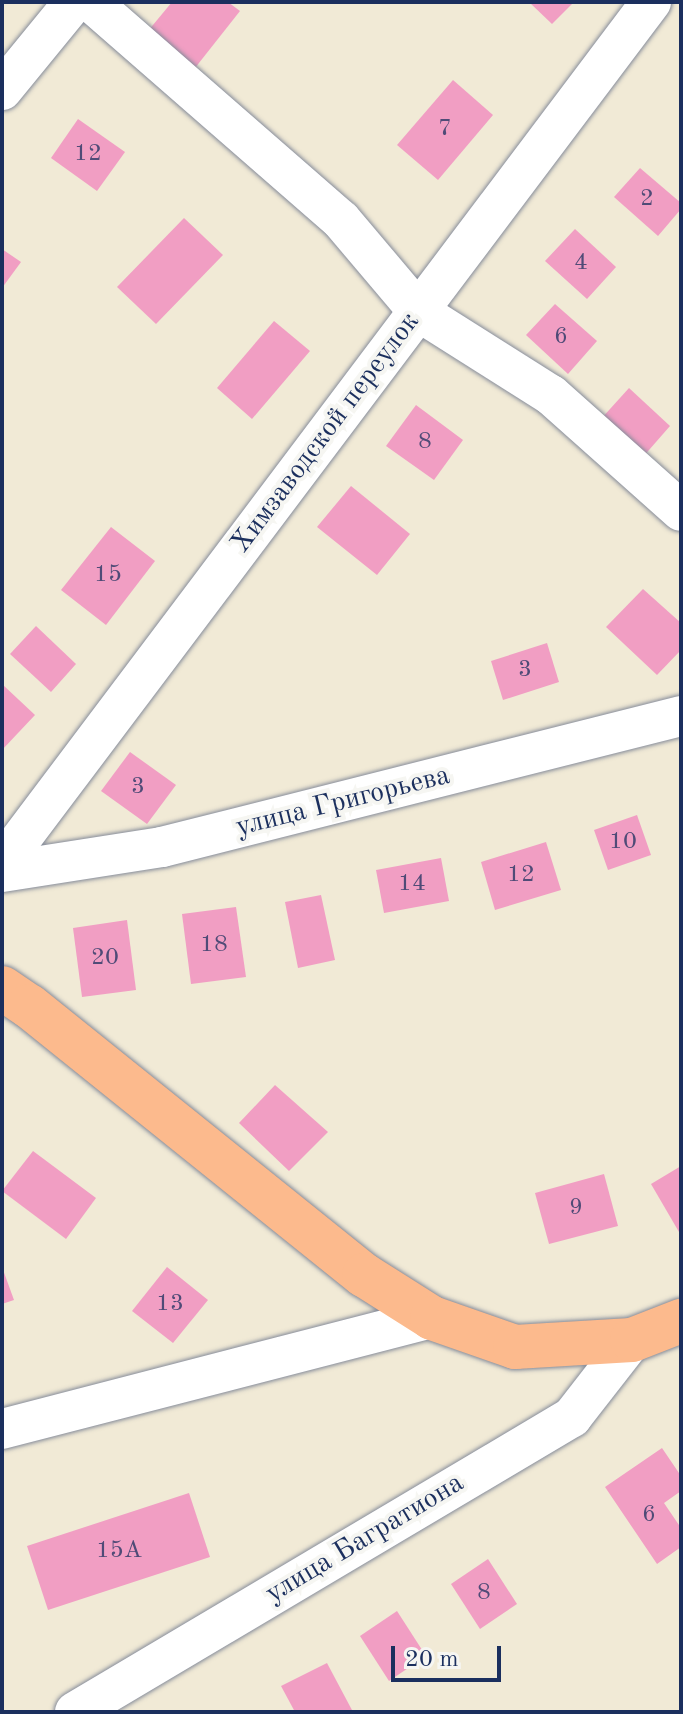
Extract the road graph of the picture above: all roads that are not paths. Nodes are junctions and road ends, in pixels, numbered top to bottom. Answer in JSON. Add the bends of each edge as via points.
{"nodes":[{"id":1,"x":74,"y":2,"type":"edge"},
{"id":2,"x":91,"y":2,"type":"edge"},
{"id":3,"x":651,"y":2,"type":"edge"},
{"id":4,"x":2,"y":90,"type":"edge"},
{"id":5,"x":418,"y":311,"type":"junction"},
{"id":6,"x":681,"y":511,"type":"edge"},
{"id":7,"x":681,"y":716,"type":"edge"},
{"id":8,"x":2,"y":864,"type":"edge"},
{"id":9,"x":2,"y":872,"type":"edge"},
{"id":10,"x":2,"y":988,"type":"edge"},
{"id":11,"x":432,"y":1318,"type":"junction"},
{"id":12,"x":681,"y":1321,"type":"edge"},
{"id":13,"x":632,"y":1340,"type":"junction"},
{"id":14,"x":2,"y":1429,"type":"edge"},
{"id":15,"x":75,"y":1712,"type":"edge"}],
"edges":[{"from":1,"to":4,"type":"street"},
{"from":2,"to":5,"type":"street","via":[[341,220]]},
{"from":3,"to":5,"type":"street","name":"Химзаводской переулок"},
{"from":5,"to":6,"type":"street","via":[[551,395]]},
{"from":5,"to":8,"type":"street","name":"Химзаводской переулок"},
{"from":7,"to":9,"type":"street","name":"улица Григорьева","via":[[162,847]]},
{"from":10,"to":11,"type":"main road","via":[[364,1275]]},
{"from":11,"to":13,"type":"main road","via":[[515,1347]]},
{"from":11,"to":14,"type":"street"},
{"from":12,"to":13,"type":"main road"},
{"from":13,"to":15,"type":"street","name":"улица Багратиона","via":[[572,1417]]}]}
